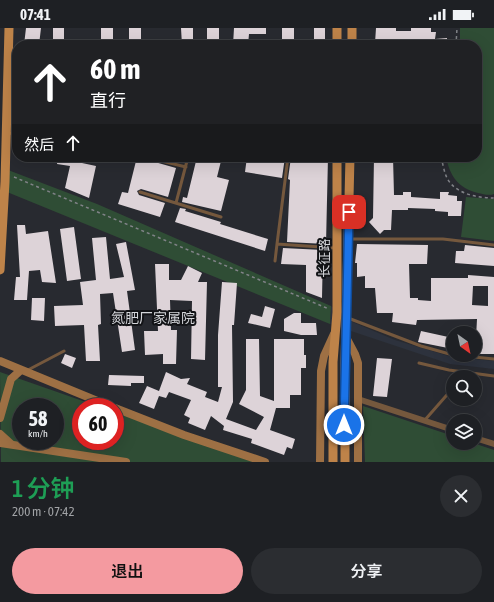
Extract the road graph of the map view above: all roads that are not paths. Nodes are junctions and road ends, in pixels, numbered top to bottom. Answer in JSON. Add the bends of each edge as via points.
{"nodes":[{"id":1,"x":9,"y":28,"type":"edge"},
{"id":2,"x":338,"y":28,"type":"edge"},
{"id":3,"x":352,"y":28,"type":"edge"},
{"id":4,"x":337,"y":40,"type":"edge"},
{"id":5,"x":352,"y":40,"type":"edge"},
{"id":6,"x":6,"y":133,"type":"junction"},
{"id":7,"x":12,"y":134,"type":"edge"},
{"id":8,"x":166,"y":162,"type":"edge"},
{"id":9,"x":187,"y":162,"type":"edge"},
{"id":10,"x":287,"y":162,"type":"edge"},
{"id":11,"x":337,"y":162,"type":"edge"},
{"id":12,"x":350,"y":162,"type":"edge"},
{"id":13,"x":186,"y":167,"type":"junction"},
{"id":14,"x":140,"y":192,"type":"dead end"},
{"id":15,"x":176,"y":203,"type":"junction"},
{"id":16,"x":221,"y":217,"type":"dead end"},
{"id":17,"x":349,"y":239,"type":"junction"},
{"id":18,"x":277,"y":244,"type":"junction"},
{"id":19,"x":494,"y":245,"type":"edge"},
{"id":20,"x":337,"y":248,"type":"junction"},
{"id":21,"x":275,"y":261,"type":"dead end"},
{"id":22,"x":0,"y":270,"type":"edge"},
{"id":23,"x":347,"y":320,"type":"junction"},
{"id":24,"x":336,"y":330,"type":"junction"},
{"id":25,"x":346,"y":337,"type":"junction"},
{"id":26,"x":64,"y":351,"type":"dead end"},
{"id":27,"x":446,"y":353,"type":"edge"},
{"id":28,"x":482,"y":358,"type":"edge"},
{"id":29,"x":494,"y":359,"type":"edge"},
{"id":30,"x":3,"y":362,"type":"edge"},
{"id":31,"x":419,"y":363,"type":"dead end"},
{"id":32,"x":452,"y":370,"type":"edge"},
{"id":33,"x":23,"y":371,"type":"junction"},
{"id":34,"x":482,"y":375,"type":"edge"},
{"id":35,"x":494,"y":376,"type":"edge"},
{"id":36,"x":11,"y":379,"type":"junction"},
{"id":37,"x":446,"y":396,"type":"edge"},
{"id":38,"x":90,"y":398,"type":"edge"},
{"id":39,"x":358,"y":399,"type":"junction"},
{"id":40,"x":124,"y":412,"type":"edge"},
{"id":41,"x":0,"y":418,"type":"edge"},
{"id":42,"x":424,"y":421,"type":"junction"},
{"id":43,"x":446,"y":428,"type":"edge"},
{"id":44,"x":0,"y":434,"type":"edge"},
{"id":45,"x":482,"y":440,"type":"edge"},
{"id":46,"x":0,"y":443,"type":"edge"},
{"id":47,"x":494,"y":444,"type":"edge"},
{"id":48,"x":12,"y":445,"type":"edge"},
{"id":49,"x":12,"y":446,"type":"edge"},
{"id":50,"x":41,"y":450,"type":"edge"},
{"id":51,"x":126,"y":462,"type":"edge"},
{"id":52,"x":265,"y":462,"type":"edge"},
{"id":53,"x":320,"y":462,"type":"edge"},
{"id":54,"x":333,"y":462,"type":"edge"},
{"id":55,"x":345,"y":462,"type":"edge"},
{"id":56,"x":358,"y":462,"type":"edge"}],
"edges":[{"from":1,"to":6,"type":"main road"},
{"from":2,"to":4,"type":"main road"},
{"from":3,"to":5,"type":"main road"},
{"from":6,"to":7,"type":"lane"},
{"from":6,"to":22,"type":"main road"},
{"from":8,"to":13,"type":"lane"},
{"from":9,"to":13,"type":"lane"},
{"from":10,"to":18,"type":"lane"},
{"from":11,"to":20,"type":"main road","name":"长征路"},
{"from":12,"to":17,"type":"main road","name":"长征路"},
{"from":13,"to":15,"type":"lane"},
{"from":14,"to":15,"type":"lane"},
{"from":15,"to":16,"type":"lane"},
{"from":17,"to":19,"type":"lane","via":[[443,239]]},
{"from":17,"to":23,"type":"main road","name":"长征路"},
{"from":18,"to":20,"type":"lane"},
{"from":18,"to":21,"type":"lane"},
{"from":20,"to":24,"type":"main road","name":"长征路"},
{"from":23,"to":25,"type":"main road","name":"长征路"},
{"from":23,"to":27,"type":"lane"},
{"from":24,"to":53,"type":"street","via":[[324,356],[321,371]]},
{"from":24,"to":54,"type":"main road","name":"长征路","via":[[333,362]]},
{"from":25,"to":39,"type":"street","via":[[356,354],[358,364]]},
{"from":25,"to":55,"type":"main road","name":"长征路"},
{"from":26,"to":33,"type":"lane"},
{"from":28,"to":29,"type":"lane"},
{"from":30,"to":33,"type":"street"},
{"from":30,"to":36,"type":"street","via":[[12,372]]},
{"from":31,"to":32,"type":"lane"},
{"from":33,"to":36,"type":"street"},
{"from":33,"to":38,"type":"street"},
{"from":34,"to":35,"type":"lane"},
{"from":36,"to":41,"type":"street"},
{"from":37,"to":42,"type":"lane"},
{"from":39,"to":42,"type":"street"},
{"from":39,"to":56,"type":"street"},
{"from":40,"to":52,"type":"street"},
{"from":42,"to":43,"type":"street"},
{"from":44,"to":48,"type":"street"},
{"from":45,"to":47,"type":"street"},
{"from":46,"to":49,"type":"street"},
{"from":50,"to":51,"type":"street"}]}
